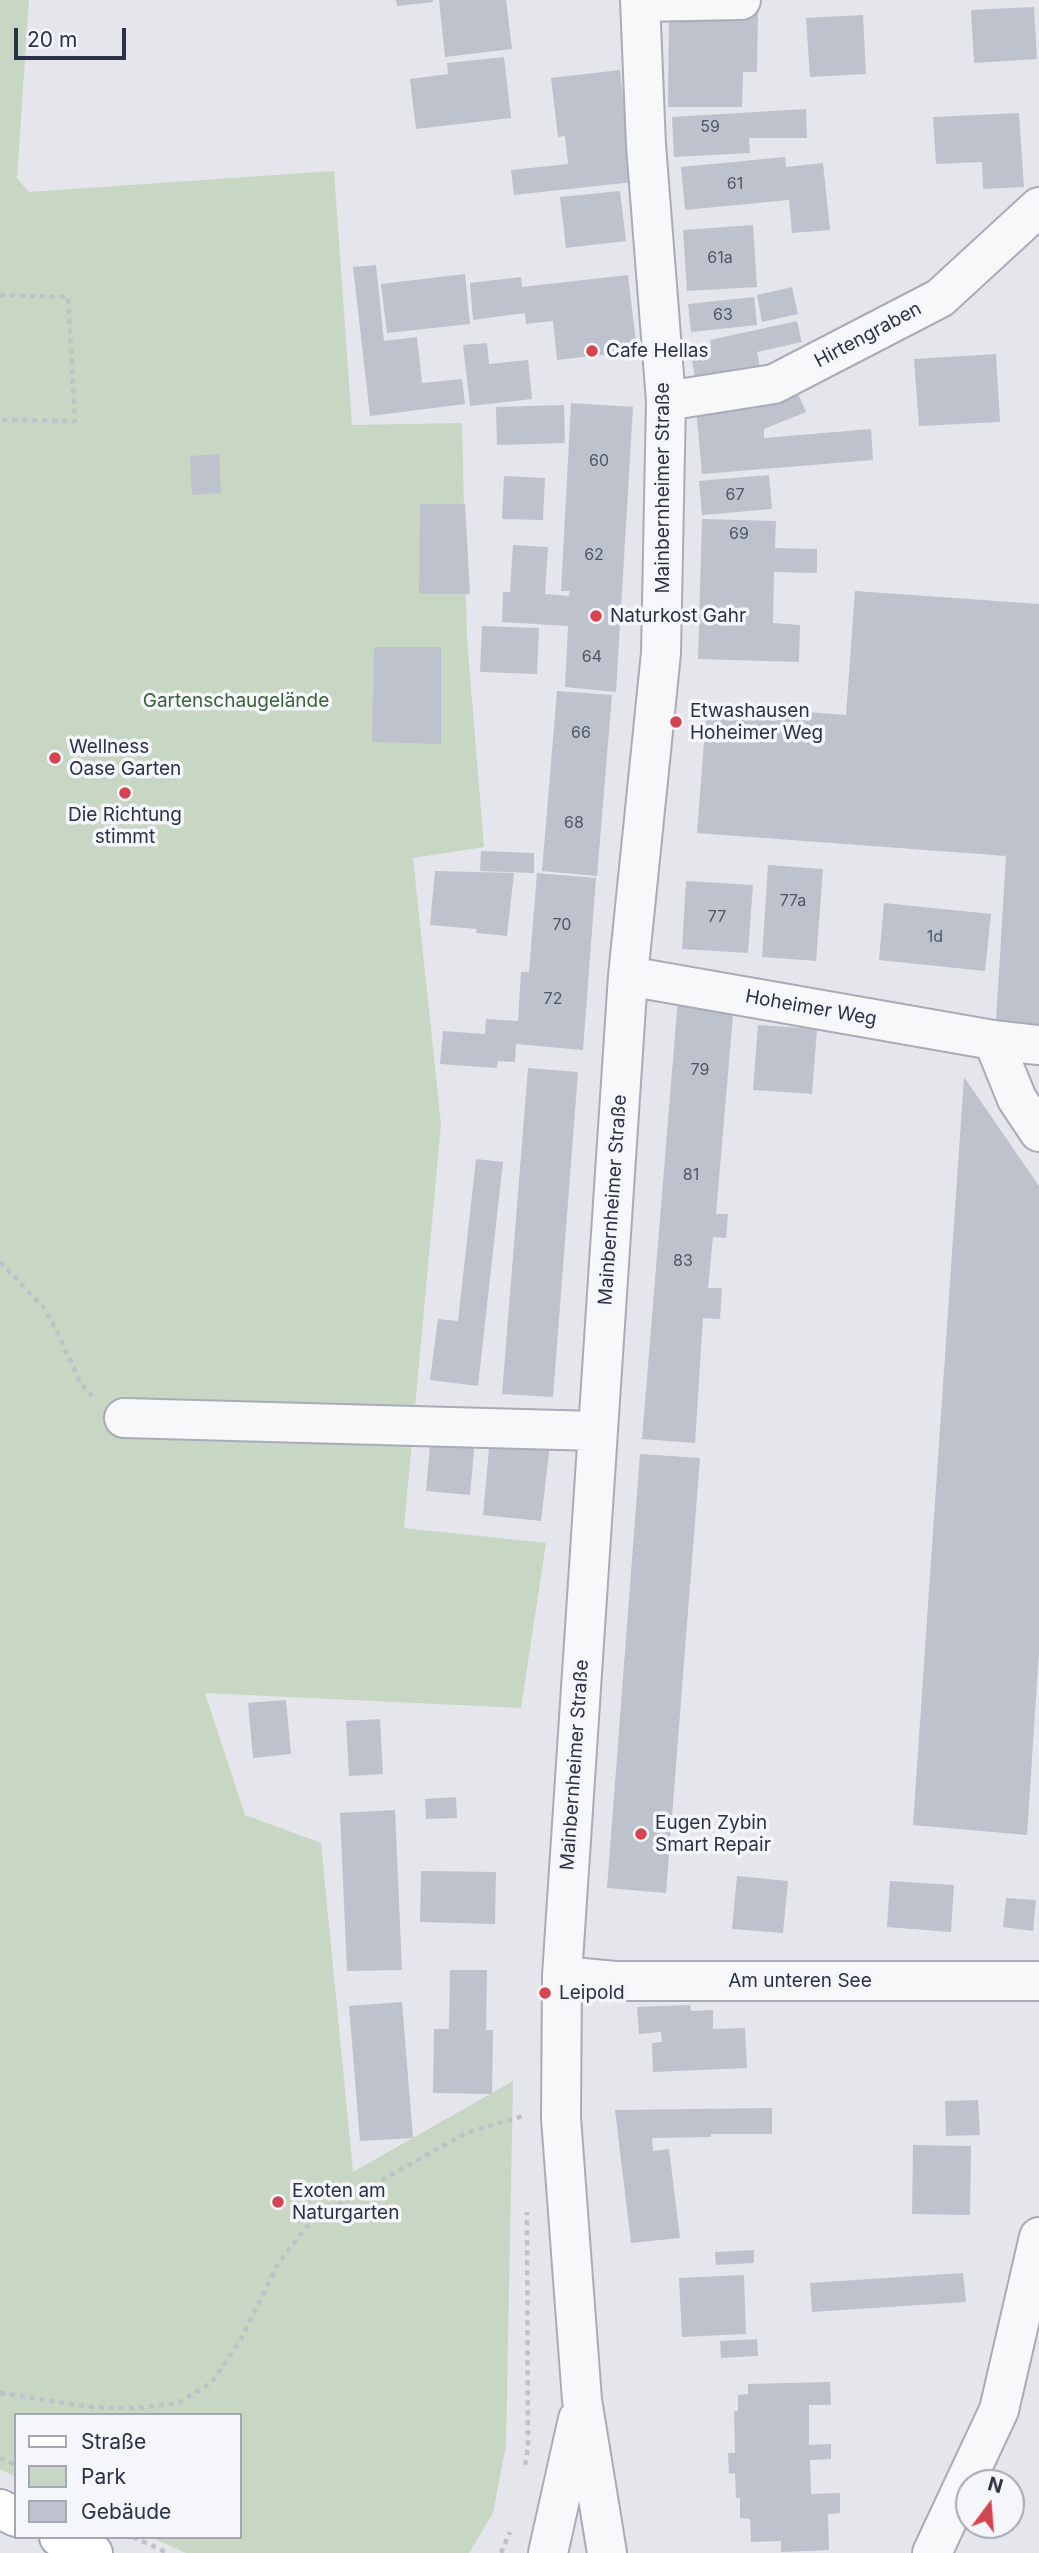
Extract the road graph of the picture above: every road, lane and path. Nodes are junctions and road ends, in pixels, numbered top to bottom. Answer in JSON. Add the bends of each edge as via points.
{"nodes":[{"id":1,"x":741,"y":0,"type":"edge"},
{"id":2,"x":640,"y":1,"type":"edge"},
{"id":3,"x":1039,"y":207,"type":"edge"},
{"id":4,"x":0,"y":295,"type":"edge"},
{"id":5,"x":666,"y":401,"type":"junction"},
{"id":6,"x":0,"y":420,"type":"edge"},
{"id":7,"x":628,"y":976,"type":"junction"},
{"id":8,"x":993,"y":1040,"type":"junction"},
{"id":9,"x":1039,"y":1045,"type":"edge"},
{"id":10,"x":1039,"y":1132,"type":"edge"},
{"id":11,"x":0,"y":1262,"type":"edge"},
{"id":12,"x":124,"y":1418,"type":"joint"},
{"id":13,"x":596,"y":1431,"type":"junction"},
{"id":14,"x":562,"y":1976,"type":"junction"},
{"id":15,"x":1039,"y":1981,"type":"edge"},
{"id":16,"x":561,"y":2118,"type":"junction"},
{"id":17,"x":526,"y":2205,"type":"dead end"},
{"id":18,"x":1039,"y":2237,"type":"edge"},
{"id":19,"x":0,"y":2393,"type":"edge"},
{"id":20,"x":582,"y":2400,"type":"junction"},
{"id":21,"x":524,"y":2470,"type":"dead end"},
{"id":22,"x":512,"y":2524,"type":"dead end"},
{"id":23,"x":63,"y":2539,"type":"edge"},
{"id":24,"x":136,"y":2539,"type":"edge"},
{"id":25,"x":93,"y":2553,"type":"edge"},
{"id":26,"x":168,"y":2553,"type":"edge"},
{"id":27,"x":501,"y":2553,"type":"edge"},
{"id":28,"x":548,"y":2553,"type":"edge"},
{"id":29,"x":607,"y":2553,"type":"edge"},
{"id":30,"x":932,"y":2553,"type":"edge"}],
"edges":[{"from":1,"to":2,"type":"street"},
{"from":2,"to":5,"type":"street","name":"Mainbernheimer Straße"},
{"from":3,"to":5,"type":"street","name":"Hirtengraben","via":[[940,298],[774,384]]},
{"from":4,"to":6,"type":"path","via":[[68,297],[75,421]]},
{"from":5,"to":7,"type":"street","name":"Mainbernheimer Straße","via":[[661,653]]},
{"from":7,"to":8,"type":"street","name":"Hoheimer Weg"},
{"from":7,"to":13,"type":"street","name":"Mainbernheimer Straße"},
{"from":8,"to":9,"type":"street","name":"Hoheimer Weg"},
{"from":8,"to":10,"type":"street","via":[[1017,1100]]},
{"from":11,"to":12,"type":"path","via":[[45,1309],[80,1384],[97,1402]]},
{"from":12,"to":13,"type":"street"},
{"from":13,"to":14,"type":"street","name":"Mainbernheimer Straße"},
{"from":14,"to":15,"type":"street","name":"Am unteren See","via":[[615,1981]]},
{"from":14,"to":16,"type":"street","name":"Mainbernheimer Straße"},
{"from":16,"to":19,"type":"path","via":[[524,2115],[466,2133],[305,2228],[278,2264],[241,2339],[212,2382],[178,2403],[90,2407]]},
{"from":16,"to":20,"type":"street","name":"Mainbernheimer Straße"},
{"from":17,"to":21,"type":"path","via":[[528,2448]]},
{"from":18,"to":30,"type":"street","via":[[999,2410]]},
{"from":20,"to":28,"type":"street","name":"Mainbernheimer Straße"},
{"from":20,"to":29,"type":"street","name":"Mainbernheimer Straße"},
{"from":22,"to":27,"type":"path"},
{"from":23,"to":25,"type":"main road"},
{"from":24,"to":26,"type":"path"}]}
